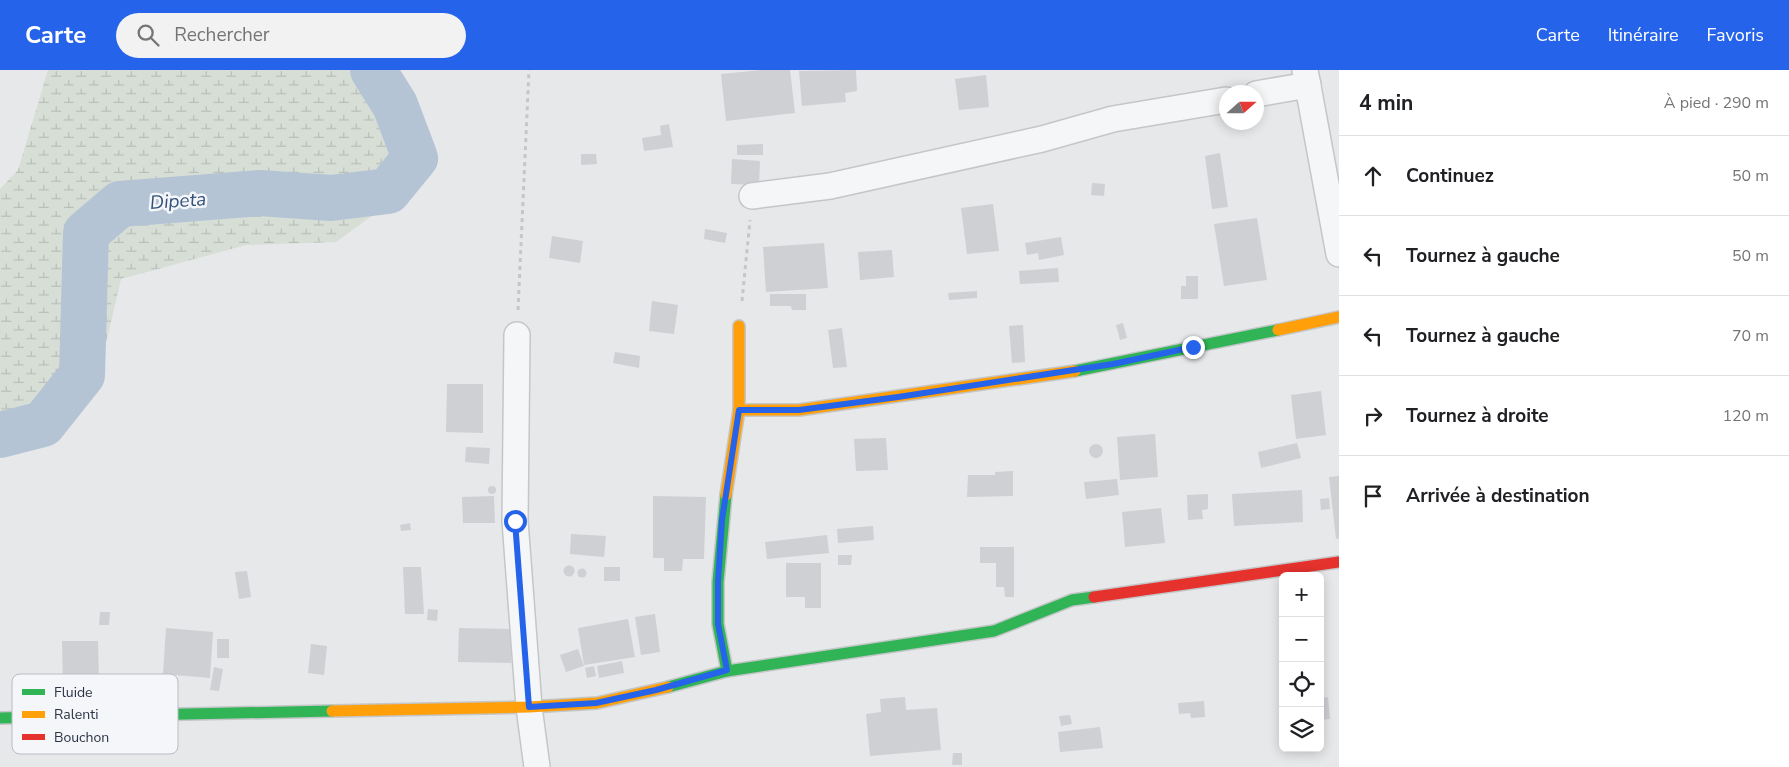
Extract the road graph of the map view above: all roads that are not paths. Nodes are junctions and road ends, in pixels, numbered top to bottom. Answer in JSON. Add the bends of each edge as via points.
{"nodes":[{"id":1,"x":1307,"y":78,"type":"edge"},
{"id":2,"x":1264,"y":91,"type":"edge"},
{"id":3,"x":1219,"y":101,"type":"edge"},
{"id":4,"x":752,"y":196,"type":"road end"},
{"id":5,"x":1339,"y":254,"type":"edge"},
{"id":6,"x":1339,"y":317,"type":"edge"},
{"id":7,"x":739,"y":326,"type":"road end"},
{"id":8,"x":517,"y":335,"type":"road end"},
{"id":9,"x":739,"y":410,"type":"junction"},
{"id":10,"x":1339,"y":562,"type":"edge"},
{"id":11,"x":727,"y":670,"type":"junction"},
{"id":12,"x":529,"y":707,"type":"junction"},
{"id":13,"x":178,"y":714,"type":"edge"},
{"id":14,"x":537,"y":767,"type":"edge"}],
"edges":[{"from":1,"to":2,"type":"street"},
{"from":1,"to":5,"type":"street"},
{"from":3,"to":4,"type":"street","via":[[1113,119],[1042,139],[830,186]]},
{"from":6,"to":9,"type":"street","via":[[1113,364],[1017,380],[799,410]]},
{"from":7,"to":9,"type":"street"},
{"from":8,"to":12,"type":"street","via":[[515,521]]},
{"from":9,"to":11,"type":"street","via":[[722,520],[718,582],[718,624]]},
{"from":10,"to":11,"type":"street","via":[[1072,600],[994,631]]},
{"from":11,"to":12,"type":"street","via":[[596,703]]},
{"from":12,"to":13,"type":"street"},
{"from":12,"to":14,"type":"street"}]}
